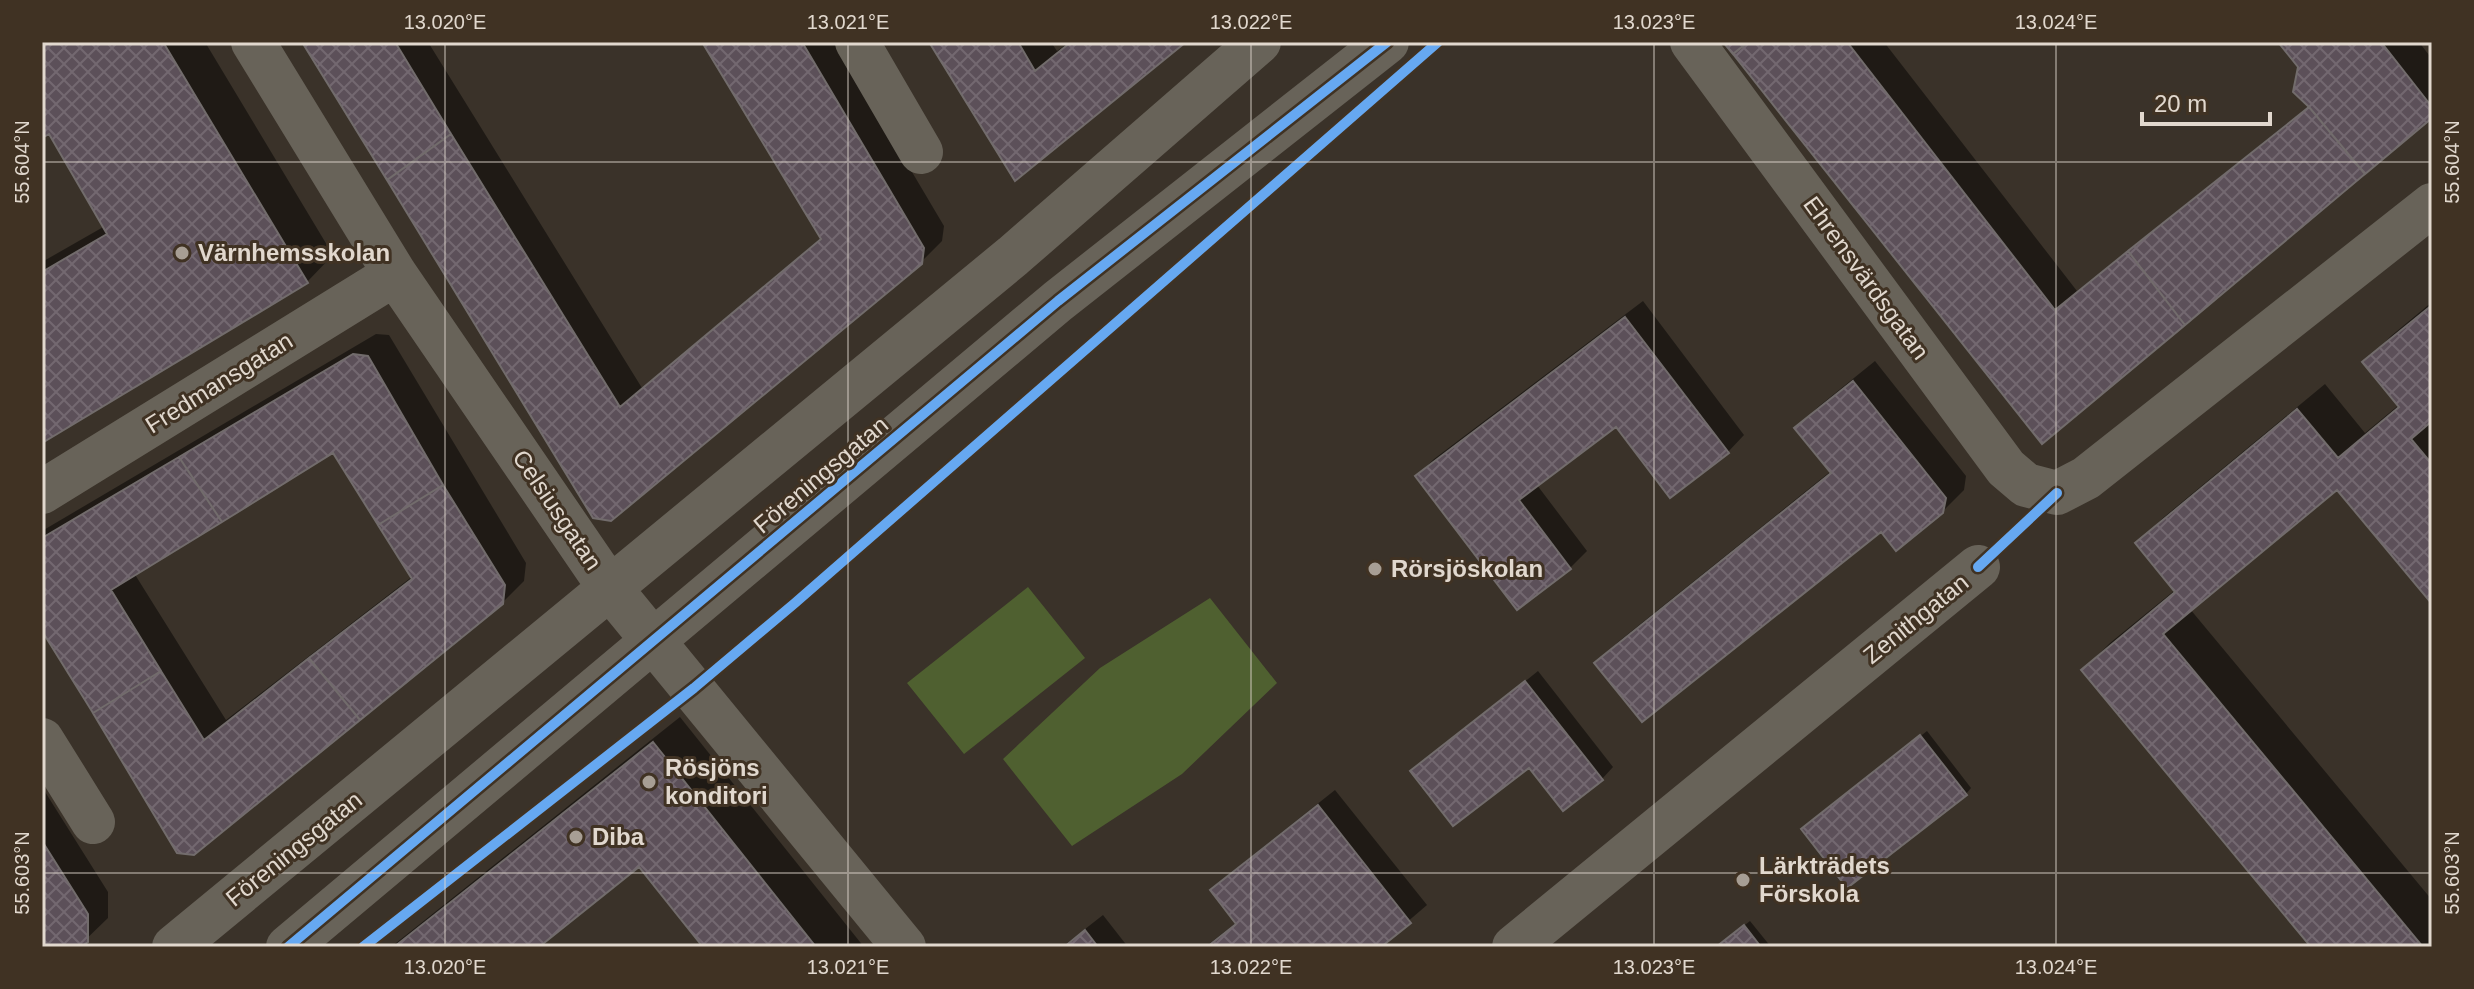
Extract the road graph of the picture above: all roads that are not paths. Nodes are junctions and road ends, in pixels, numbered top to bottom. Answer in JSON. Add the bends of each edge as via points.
{"nodes":[{"id":1,"x":253,"y":42,"type":"edge"},
{"id":2,"x":857,"y":42,"type":"edge"},
{"id":3,"x":1259,"y":42,"type":"edge"},
{"id":4,"x":1387,"y":42,"type":"edge"},
{"id":5,"x":1692,"y":42,"type":"edge"},
{"id":6,"x":921,"y":152,"type":"dead end"},
{"id":7,"x":2432,"y":205,"type":"edge"},
{"id":8,"x":395,"y":274,"type":"junction"},
{"id":9,"x":42,"y":492,"type":"edge"},
{"id":10,"x":1978,"y":567,"type":"dead end"},
{"id":11,"x":609,"y":587,"type":"junction"},
{"id":12,"x":654,"y":641,"type":"junction"},
{"id":13,"x":42,"y":740,"type":"edge"},
{"id":14,"x":93,"y":822,"type":"dead end"},
{"id":15,"x":299,"y":944,"type":"edge"},
{"id":16,"x":174,"y":947,"type":"edge"},
{"id":17,"x":904,"y":947,"type":"edge"},
{"id":18,"x":1514,"y":947,"type":"edge"}],
"edges":[{"from":1,"to":8,"type":"street","name":"Celsiusgatan"},
{"from":2,"to":6,"type":"street"},
{"from":3,"to":11,"type":"street","name":"Föreningsgatan","via":[[1013,256]]},
{"from":4,"to":12,"type":"street","name":"Föreningsgatan","via":[[1058,301]]},
{"from":5,"to":7,"type":"street","name":"Ehrensvärdsgatan","via":[[2006,468],[2026,485],[2057,493],[2086,478]]},
{"from":8,"to":9,"type":"street","name":"Fredmansgatan"},
{"from":8,"to":11,"type":"street","name":"Celsiusgatan"},
{"from":10,"to":18,"type":"street","name":"Zenithgatan"},
{"from":11,"to":12,"type":"street","name":"Celsiusgatan"},
{"from":11,"to":16,"type":"street","name":"Föreningsgatan"},
{"from":12,"to":15,"type":"street","name":"Föreningsgatan"},
{"from":12,"to":17,"type":"street","name":"Celsiusgatan"},
{"from":13,"to":14,"type":"street"}]}
